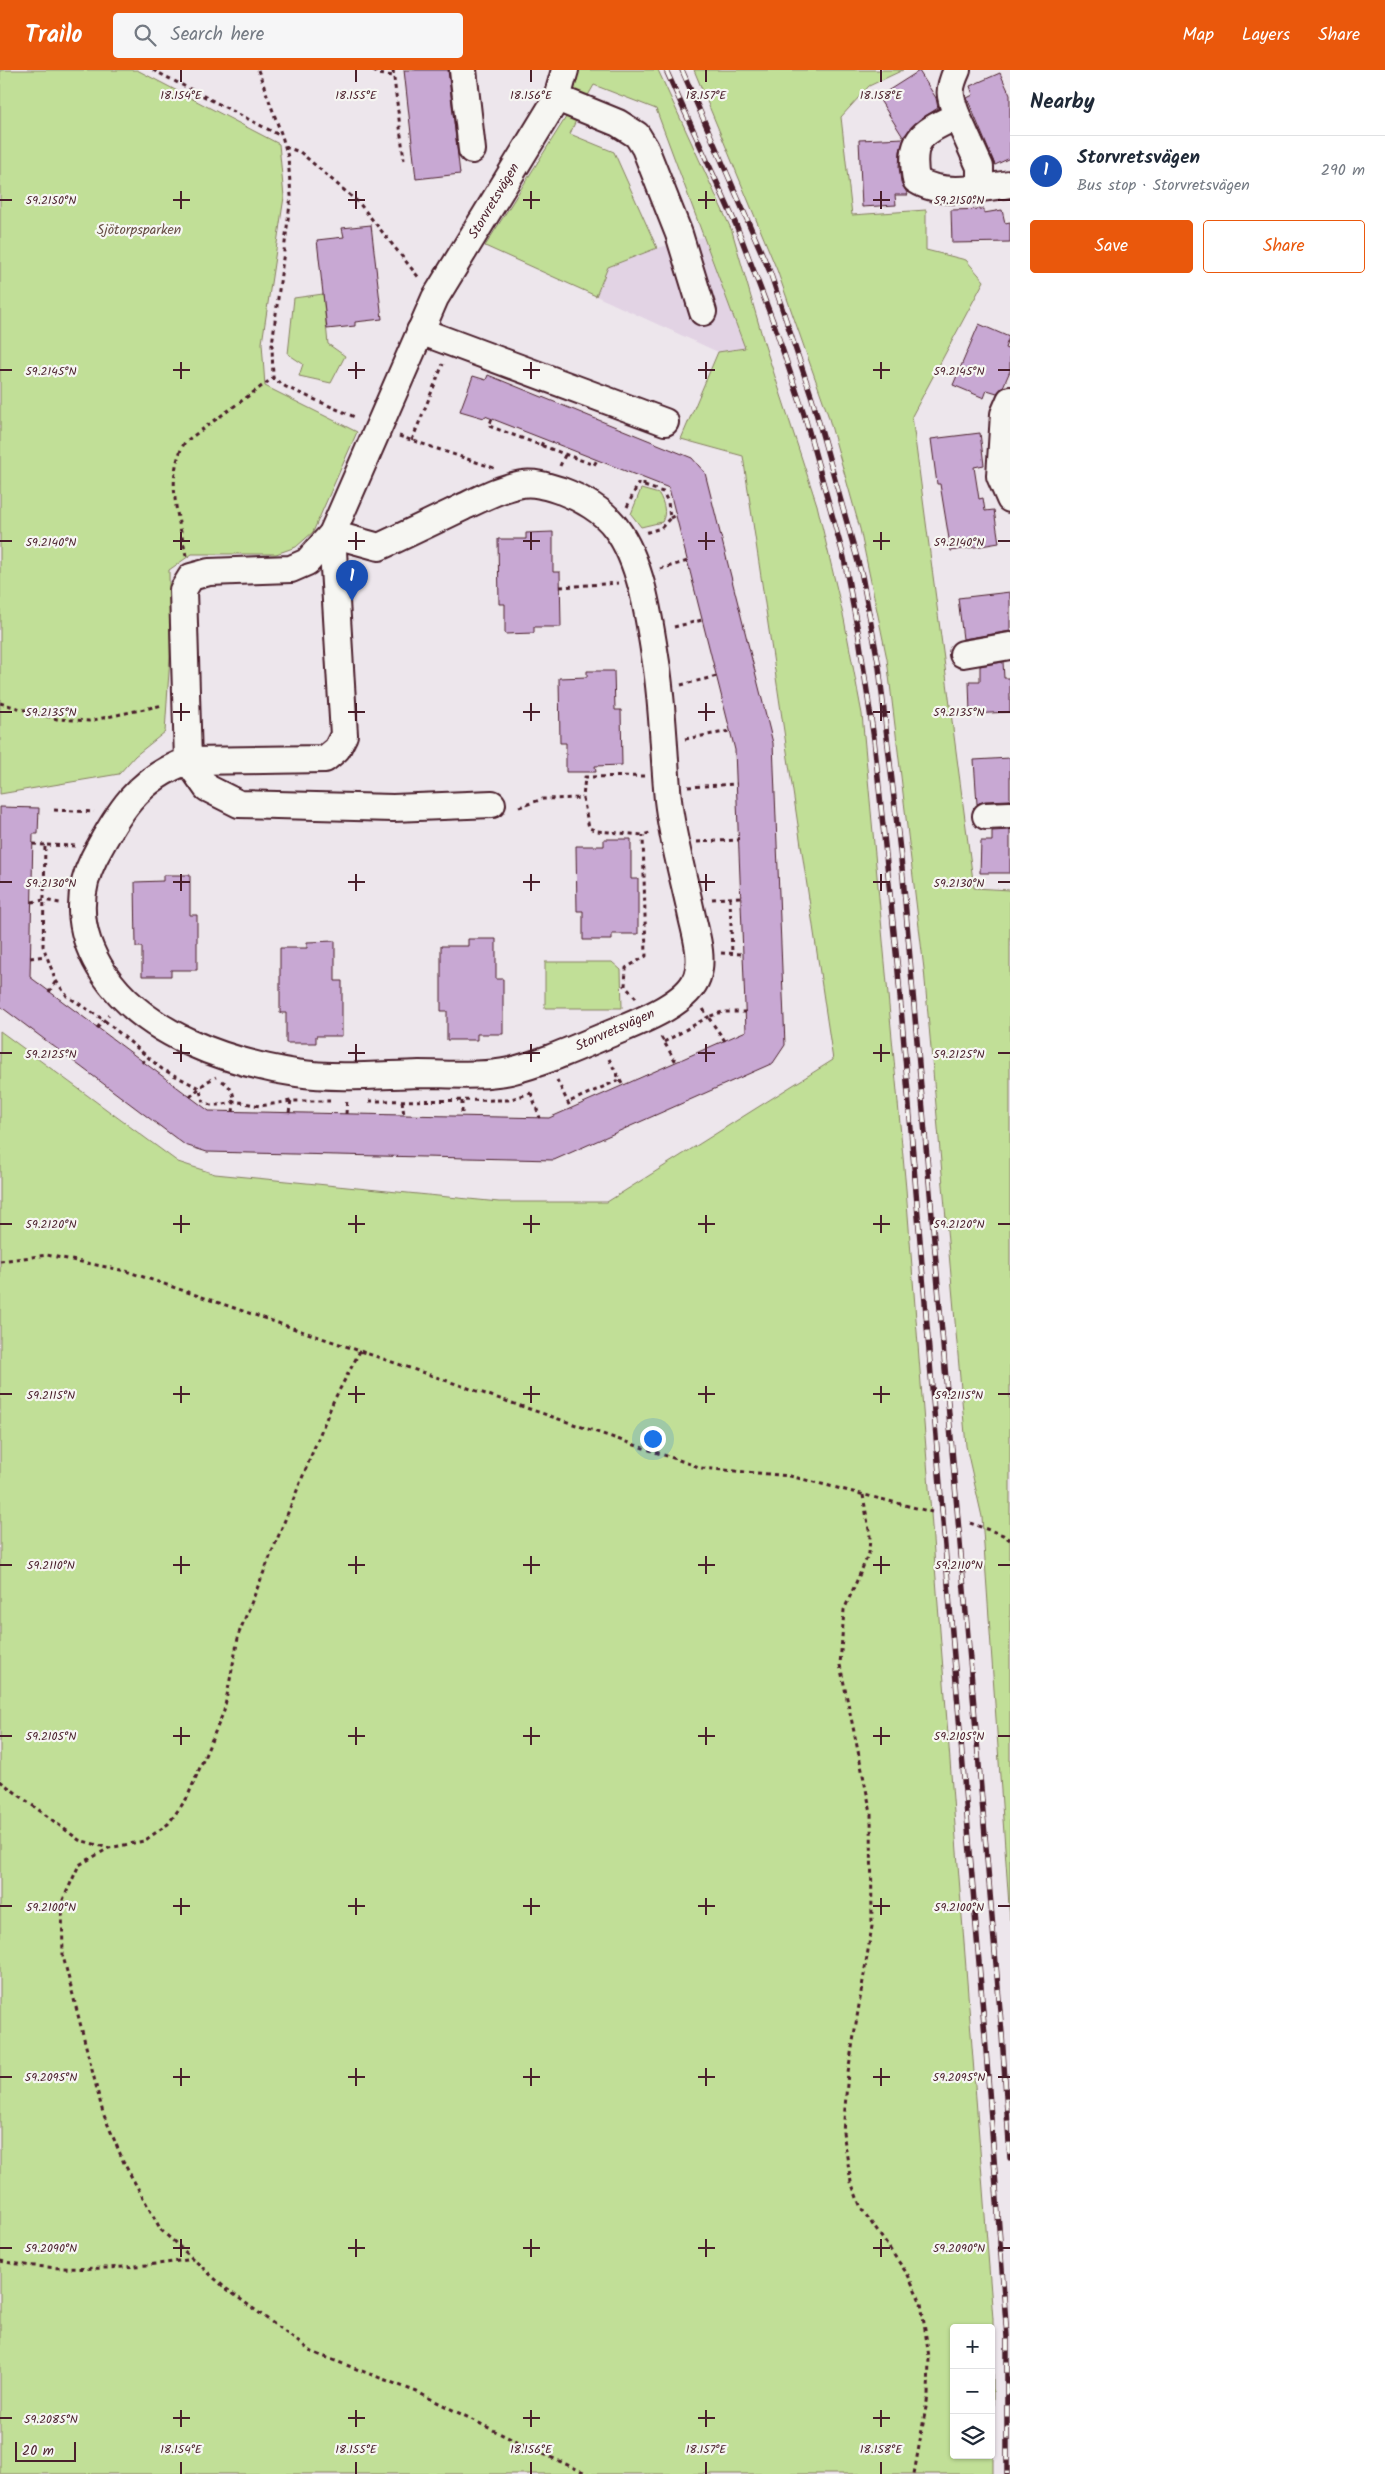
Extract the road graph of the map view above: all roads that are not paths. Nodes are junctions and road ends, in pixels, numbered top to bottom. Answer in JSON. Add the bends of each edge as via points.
{"nodes":[{"id":1,"x":464,"y":70,"type":"edge"},
{"id":2,"x":565,"y":70,"type":"edge"},
{"id":3,"x":957,"y":70,"type":"edge"},
{"id":4,"x":557,"y":98,"type":"junction"},
{"id":5,"x":957,"y":116,"type":"junction"},
{"id":6,"x":472,"y":150,"type":"dead end"},
{"id":7,"x":1010,"y":184,"type":"edge"},
{"id":8,"x":980,"y":188,"type":"junction"},
{"id":9,"x":703,"y":312,"type":"dead end"},
{"id":10,"x":420,"y":330,"type":"junction"},
{"id":11,"x":1010,"y":400,"type":"edge"},
{"id":12,"x":665,"y":422,"type":"dead end"},
{"id":13,"x":1010,"y":499,"type":"edge"},
{"id":14,"x":332,"y":534,"type":"junction"},
{"id":15,"x":1010,"y":646,"type":"edge"},
{"id":16,"x":963,"y":654,"type":"dead end"},
{"id":17,"x":188,"y":761,"type":"junction"},
{"id":18,"x":492,"y":804,"type":"dead end"}],
"edges":[{"from":1,"to":6,"type":"street"},
{"from":2,"to":4,"type":"street","name":"Storvretsvägen"},
{"from":3,"to":5,"type":"street","via":[[950,86],[950,98]]},
{"from":4,"to":9,"type":"street","via":[[618,123],[637,135],[679,234]]},
{"from":4,"to":10,"type":"street","name":"Storvretsvägen","via":[[435,298]]},
{"from":5,"to":8,"type":"street","via":[[980,167]]},
{"from":5,"to":8,"type":"street","via":[[918,139],[914,148],[916,180],[937,190]]},
{"from":7,"to":8,"type":"street"},
{"from":10,"to":12,"type":"street"},
{"from":10,"to":14,"type":"street","name":"Storvretsvägen"},
{"from":11,"to":13,"type":"street","via":[[1004,414],[1000,476]]},
{"from":14,"to":17,"type":"street","name":"Storvretsvägen","via":[[307,562],[291,570],[209,572],[190,577],[183,590]]},
{"from":14,"to":17,"type":"street","name":"Storvretsvägen","via":[[344,735],[337,749],[325,759]]},
{"from":14,"to":17,"type":"street","name":"Storvretsvägen","via":[[379,547],[494,493],[522,484],[540,484],[572,495],[593,507],[618,533],[641,585],[651,633],[660,690],[674,836],[699,952],[697,978],[686,994],[650,1017],[548,1059],[491,1073],[319,1075],[263,1065],[188,1042],[160,1027],[124,1000],[112,986],[88,946],[80,907],[90,866],[120,812],[142,786],[169,768]]},
{"from":15,"to":16,"type":"street"},
{"from":17,"to":18,"type":"street","via":[[207,788],[239,804],[393,808]]}]}
